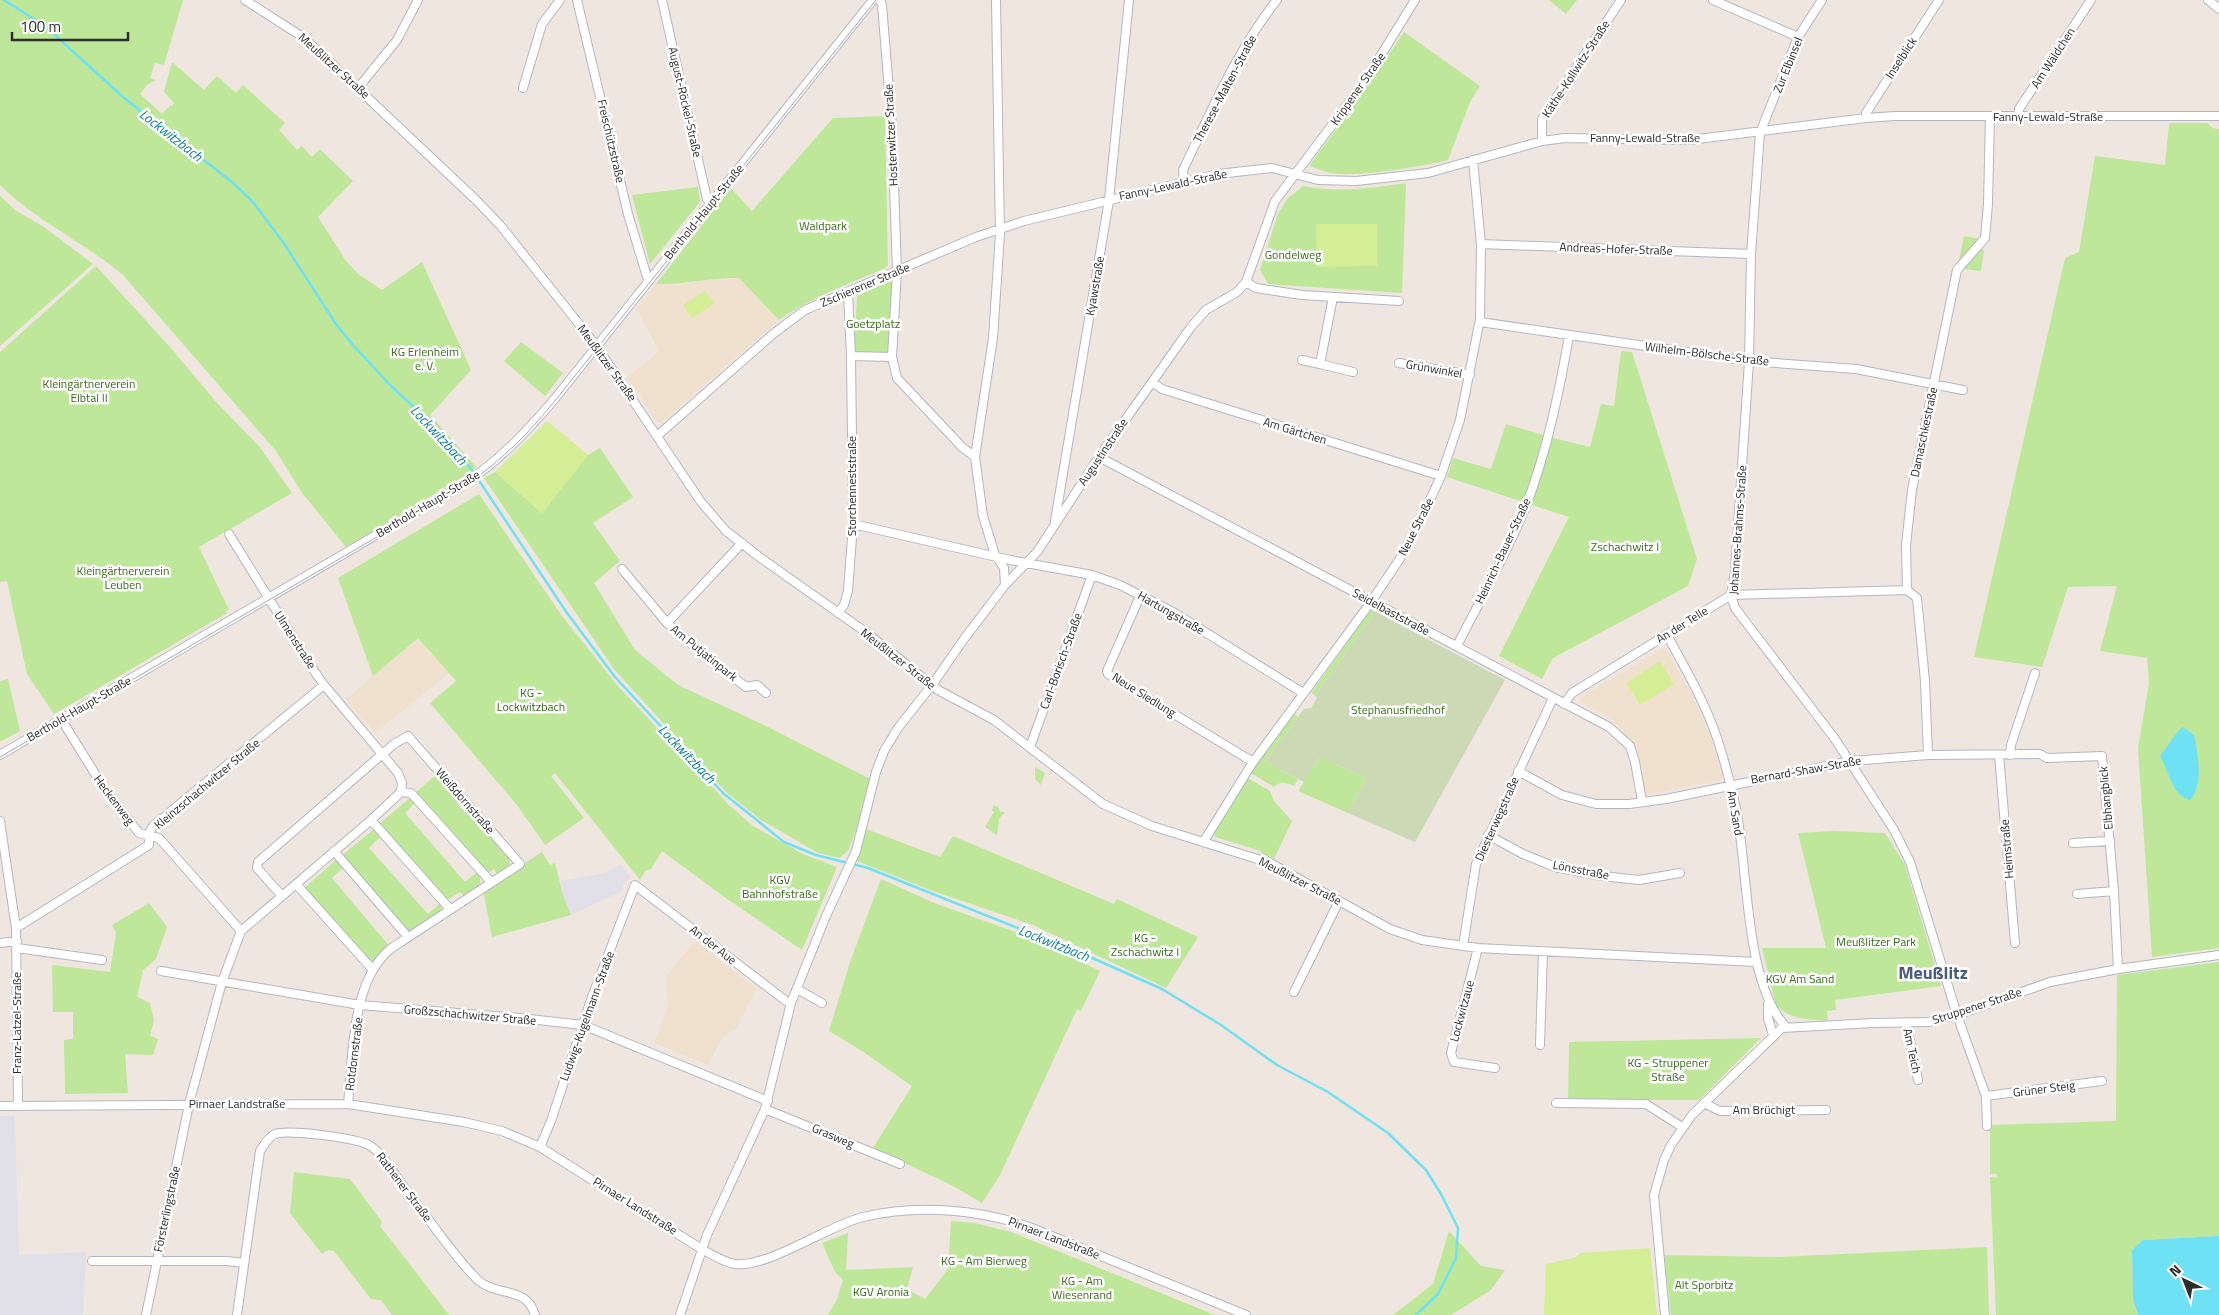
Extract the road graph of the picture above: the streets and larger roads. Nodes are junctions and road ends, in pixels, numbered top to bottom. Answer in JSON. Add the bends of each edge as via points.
{"nodes":[{"id":1,"x":246,"y":0,"type":"edge"},
{"id":2,"x":418,"y":0,"type":"edge"},
{"id":3,"x":560,"y":0,"type":"edge"},
{"id":4,"x":577,"y":0,"type":"edge"},
{"id":5,"x":662,"y":0,"type":"edge"},
{"id":6,"x":873,"y":0,"type":"edge"},
{"id":7,"x":880,"y":0,"type":"edge"},
{"id":8,"x":996,"y":0,"type":"edge"},
{"id":9,"x":1129,"y":0,"type":"edge"},
{"id":10,"x":1277,"y":0,"type":"edge"},
{"id":11,"x":1415,"y":0,"type":"edge"},
{"id":12,"x":1621,"y":0,"type":"edge"},
{"id":13,"x":1713,"y":0,"type":"edge"},
{"id":14,"x":1822,"y":0,"type":"edge"},
{"id":15,"x":1938,"y":0,"type":"edge"},
{"id":16,"x":2091,"y":0,"type":"edge"},
{"id":17,"x":2208,"y":0,"type":"edge"},
{"id":18,"x":2219,"y":9,"type":"edge"},
{"id":19,"x":1798,"y":37,"type":"junction"},
{"id":20,"x":358,"y":88,"type":"junction"},
{"id":21,"x":523,"y":88,"type":"dead end"},
{"id":22,"x":1990,"y":116,"type":"junction"},
{"id":23,"x":2018,"y":116,"type":"junction"},
{"id":24,"x":2219,"y":116,"type":"edge"},
{"id":25,"x":1866,"y":118,"type":"junction"},
{"id":26,"x":1760,"y":133,"type":"junction"},
{"id":27,"x":1542,"y":141,"type":"junction"},
{"id":28,"x":1474,"y":160,"type":"junction"},
{"id":29,"x":1296,"y":173,"type":"junction"},
{"id":30,"x":1184,"y":181,"type":"junction"},
{"id":31,"x":1110,"y":200,"type":"junction"},
{"id":32,"x":711,"y":203,"type":"junction"},
{"id":33,"x":999,"y":228,"type":"junction"},
{"id":34,"x":1481,"y":244,"type":"junction"},
{"id":35,"x":1751,"y":254,"type":"junction"},
{"id":36,"x":897,"y":271,"type":"junction"},
{"id":37,"x":648,"y":280,"type":"junction"},
{"id":38,"x":1246,"y":282,"type":"junction"},
{"id":39,"x":848,"y":293,"type":"junction"},
{"id":40,"x":1333,"y":297,"type":"junction"},
{"id":41,"x":1399,"y":301,"type":"dead end"},
{"id":42,"x":1480,"y":322,"type":"junction"},
{"id":43,"x":1569,"y":336,"type":"junction"},
{"id":44,"x":596,"y":346,"type":"junction"},
{"id":45,"x":851,"y":356,"type":"junction"},
{"id":46,"x":892,"y":357,"type":"junction"},
{"id":47,"x":1302,"y":360,"type":"dead end"},
{"id":48,"x":1749,"y":361,"type":"junction"},
{"id":49,"x":1399,"y":363,"type":"dead end"},
{"id":50,"x":1320,"y":364,"type":"junction"},
{"id":51,"x":1353,"y":372,"type":"dead end"},
{"id":52,"x":1470,"y":375,"type":"junction"},
{"id":53,"x":1152,"y":382,"type":"junction"},
{"id":54,"x":1934,"y":384,"type":"junction"},
{"id":55,"x":1963,"y":390,"type":"dead end"},
{"id":56,"x":657,"y":436,"type":"junction"},
{"id":57,"x":975,"y":456,"type":"junction"},
{"id":58,"x":1099,"y":457,"type":"junction"},
{"id":59,"x":1441,"y":476,"type":"junction"},
{"id":60,"x":1055,"y":523,"type":"junction"},
{"id":61,"x":852,"y":524,"type":"junction"},
{"id":62,"x":229,"y":534,"type":"dead end"},
{"id":63,"x":742,"y":543,"type":"junction"},
{"id":64,"x":995,"y":555,"type":"junction"},
{"id":65,"x":1028,"y":562,"type":"junction"},
{"id":66,"x":622,"y":569,"type":"dead end"},
{"id":67,"x":1092,"y":576,"type":"junction"},
{"id":68,"x":1005,"y":585,"type":"junction"},
{"id":69,"x":1907,"y":590,"type":"junction"},
{"id":70,"x":1141,"y":594,"type":"junction"},
{"id":71,"x":1731,"y":595,"type":"junction"},
{"id":72,"x":268,"y":598,"type":"junction"},
{"id":73,"x":1371,"y":602,"type":"junction"},
{"id":74,"x":838,"y":613,"type":"junction"},
{"id":75,"x":667,"y":623,"type":"junction"},
{"id":76,"x":1667,"y":635,"type":"junction"},
{"id":77,"x":1456,"y":646,"type":"junction"},
{"id":78,"x":2035,"y":673,"type":"dead end"},
{"id":79,"x":324,"y":685,"type":"junction"},
{"id":80,"x":932,"y":685,"type":"junction"},
{"id":81,"x":766,"y":693,"type":"dead end"},
{"id":82,"x":1303,"y":693,"type":"junction"},
{"id":83,"x":1553,"y":698,"type":"junction"},
{"id":84,"x":1564,"y":704,"type":"junction"},
{"id":85,"x":61,"y":719,"type":"junction"},
{"id":86,"x":1030,"y":747,"type":"junction"},
{"id":87,"x":383,"y":754,"type":"junction"},
{"id":88,"x":2010,"y":754,"type":"junction"},
{"id":89,"x":0,"y":755,"type":"edge"},
{"id":90,"x":1928,"y":755,"type":"junction"},
{"id":91,"x":1999,"y":755,"type":"junction"},
{"id":92,"x":2102,"y":756,"type":"joint"},
{"id":93,"x":1851,"y":761,"type":"junction"},
{"id":94,"x":1253,"y":762,"type":"junction"},
{"id":95,"x":1518,"y":771,"type":"junction"},
{"id":96,"x":1730,"y":784,"type":"junction"},
{"id":97,"x":401,"y":792,"type":"junction"},
{"id":98,"x":1642,"y":801,"type":"junction"},
{"id":99,"x":371,"y":820,"type":"junction"},
{"id":100,"x":0,"y":821,"type":"edge"},
{"id":101,"x":149,"y":834,"type":"junction"},
{"id":102,"x":1488,"y":835,"type":"junction"},
{"id":103,"x":1,"y":837,"type":"edge"},
{"id":104,"x":1204,"y":841,"type":"junction"},
{"id":105,"x":2110,"y":841,"type":"junction"},
{"id":106,"x":2073,"y":843,"type":"dead end"},
{"id":107,"x":334,"y":851,"type":"junction"},
{"id":108,"x":1680,"y":873,"type":"dead end"},
{"id":109,"x":491,"y":882,"type":"junction"},
{"id":110,"x":296,"y":884,"type":"junction"},
{"id":111,"x":635,"y":886,"type":"joint"},
{"id":112,"x":2114,"y":891,"type":"junction"},
{"id":113,"x":2077,"y":894,"type":"dead end"},
{"id":114,"x":282,"y":896,"type":"junction"},
{"id":115,"x":1339,"y":901,"type":"junction"},
{"id":116,"x":450,"y":909,"type":"junction"},
{"id":117,"x":16,"y":928,"type":"junction"},
{"id":118,"x":242,"y":930,"type":"junction"},
{"id":119,"x":408,"y":937,"type":"junction"},
{"id":120,"x":0,"y":943,"type":"edge"},
{"id":121,"x":2015,"y":943,"type":"dead end"},
{"id":122,"x":17,"y":945,"type":"junction"},
{"id":123,"x":1463,"y":946,"type":"junction"},
{"id":124,"x":1478,"y":948,"type":"junction"},
{"id":125,"x":1543,"y":952,"type":"junction"},
{"id":126,"x":2219,"y":956,"type":"edge"},
{"id":127,"x":102,"y":960,"type":"dead end"},
{"id":128,"x":1756,"y":962,"type":"junction"},
{"id":129,"x":2118,"y":969,"type":"junction"},
{"id":130,"x":373,"y":970,"type":"junction"},
{"id":131,"x":161,"y":972,"type":"dead end"},
{"id":132,"x":222,"y":982,"type":"junction"},
{"id":133,"x":797,"y":989,"type":"junction"},
{"id":134,"x":1294,"y":992,"type":"dead end"},
{"id":135,"x":1768,"y":1002,"type":"junction"},
{"id":136,"x":791,"y":1003,"type":"junction"},
{"id":137,"x":822,"y":1003,"type":"dead end"},
{"id":138,"x":360,"y":1005,"type":"junction"},
{"id":139,"x":1957,"y":1015,"type":"junction"},
{"id":140,"x":1906,"y":1022,"type":"junction"},
{"id":141,"x":583,"y":1026,"type":"junction"},
{"id":142,"x":1786,"y":1027,"type":"junction"},
{"id":143,"x":1773,"y":1035,"type":"junction"},
{"id":144,"x":1540,"y":1044,"type":"dead end"},
{"id":145,"x":1495,"y":1068,"type":"dead end"},
{"id":146,"x":1918,"y":1080,"type":"dead end"},
{"id":147,"x":2102,"y":1081,"type":"dead end"},
{"id":148,"x":1986,"y":1096,"type":"junction"},
{"id":149,"x":768,"y":1101,"type":"junction"},
{"id":150,"x":1556,"y":1103,"type":"dead end"},
{"id":151,"x":1704,"y":1103,"type":"junction"},
{"id":152,"x":189,"y":1104,"type":"junction"},
{"id":153,"x":348,"y":1104,"type":"junction"},
{"id":154,"x":0,"y":1106,"type":"edge"},
{"id":155,"x":18,"y":1106,"type":"junction"},
{"id":156,"x":765,"y":1109,"type":"junction"},
{"id":157,"x":1826,"y":1110,"type":"dead end"},
{"id":158,"x":1987,"y":1126,"type":"dead end"},
{"id":159,"x":1682,"y":1127,"type":"junction"},
{"id":160,"x":540,"y":1147,"type":"junction"},
{"id":161,"x":900,"y":1164,"type":"dead end"},
{"id":162,"x":703,"y":1250,"type":"junction"},
{"id":163,"x":92,"y":1261,"type":"dead end"},
{"id":164,"x":156,"y":1261,"type":"junction"},
{"id":165,"x":244,"y":1263,"type":"junction"},
{"id":166,"x":1226,"y":1311,"type":"edge"},
{"id":167,"x":683,"y":1314,"type":"edge"},
{"id":168,"x":146,"y":1315,"type":"edge"},
{"id":169,"x":237,"y":1315,"type":"edge"},
{"id":170,"x":535,"y":1315,"type":"edge"},
{"id":171,"x":1246,"y":1315,"type":"edge"},
{"id":172,"x":1665,"y":1315,"type":"edge"}],
"edges":[{"from":1,"to":20,"type":"street","name":"Meußlitzer Straße","via":[[301,36]]},
{"from":2,"to":20,"type":"street","via":[[397,40]]},
{"from":3,"to":21,"type":"street","via":[[542,24]]},
{"from":4,"to":37,"type":"street","name":"Freischützstraße","via":[[628,214]]},
{"from":5,"to":32,"type":"street","name":"August-Röckel-Straße","via":[[707,200]]},
{"from":6,"to":32,"type":"street","name":"Berthold-Haupt-Straße"},
{"from":7,"to":36,"type":"street","name":"Hosterwitzer Straße","via":[[892,127]]},
{"from":8,"to":33,"type":"street"},
{"from":9,"to":31,"type":"street","name":"Kyawstraße"},
{"from":10,"to":30,"type":"street","name":"Therese-Malten-Straße","via":[[1229,76],[1183,170]]},
{"from":11,"to":29,"type":"street","name":"Krippener Straße","via":[[1365,81]]},
{"from":12,"to":27,"type":"street","name":"Käthe-Kollwitz-Straße","via":[[1542,119]]},
{"from":13,"to":19,"type":"street"},
{"from":14,"to":19,"type":"street","name":"Zur Elbinsel"},
{"from":15,"to":25,"type":"street","name":"Inselblick","via":[[1866,113]]},
{"from":16,"to":23,"type":"street","name":"Am Wäldchen"},
{"from":17,"to":18,"type":"street"},
{"from":19,"to":26,"type":"street","name":"Zur Elbinsel"},
{"from":20,"to":44,"type":"street","name":"Meußlitzer Straße","via":[[500,225]]},
{"from":22,"to":23,"type":"street","name":"Fanny-Lewald-Straße"},
{"from":22,"to":25,"type":"street","name":"Fanny-Lewald-Straße"},
{"from":22,"to":54,"type":"street","name":"Damaschkestraße","via":[[1985,238],[1957,270]]},
{"from":23,"to":24,"type":"street","name":"Fanny-Lewald-Straße"},
{"from":25,"to":26,"type":"street","name":"Fanny-Lewald-Straße"},
{"from":26,"to":27,"type":"street","name":"Fanny-Lewald-Straße","via":[[1690,140],[1565,138]]},
{"from":26,"to":35,"type":"street","name":"Johannes-Brahms-Straße"},
{"from":27,"to":28,"type":"street","name":"Fanny-Lewald-Straße"},
{"from":28,"to":29,"type":"street","name":"Fanny-Lewald-Straße","via":[[1428,172],[1356,181],[1318,180]]},
{"from":28,"to":34,"type":"street","name":"Neue Straße"},
{"from":29,"to":30,"type":"street","name":"Fanny-Lewald-Straße","via":[[1272,168]]},
{"from":29,"to":38,"type":"street","via":[[1275,201]]},
{"from":30,"to":31,"type":"street","name":"Fanny-Lewald-Straße"},
{"from":31,"to":33,"type":"street","name":"Zschierener Straße"},
{"from":31,"to":60,"type":"street","name":"Kyawstraße"},
{"from":32,"to":37,"type":"street","name":"Berthold-Haupt-Straße"},
{"from":33,"to":36,"type":"street","name":"Zschierener Straße"},
{"from":33,"to":57,"type":"street","via":[[993,338]]},
{"from":34,"to":35,"type":"street","name":"Andreas-Hofer-Straße"},
{"from":34,"to":42,"type":"street","name":"Neue Straße"},
{"from":35,"to":48,"type":"street","name":"Johannes-Brahms-Straße"},
{"from":36,"to":39,"type":"street","name":"Zschierener Straße"},
{"from":36,"to":46,"type":"street"},
{"from":37,"to":44,"type":"street","name":"Berthold-Haupt-Straße"},
{"from":38,"to":40,"type":"street","via":[[1256,288]]},
{"from":38,"to":53,"type":"street","via":[[1237,292],[1206,310]]},
{"from":39,"to":45,"type":"street"},
{"from":39,"to":56,"type":"street","name":"Zschierener Straße","via":[[792,318]]},
{"from":40,"to":41,"type":"street"},
{"from":40,"to":50,"type":"street"},
{"from":42,"to":43,"type":"street","name":"Wilhelm-Bölsche-Straße"},
{"from":42,"to":52,"type":"street","name":"Neue Straße"},
{"from":43,"to":48,"type":"street","name":"Wilhelm-Bölsche-Straße"},
{"from":43,"to":77,"type":"street","name":"Heinrich-Bauer-Straße","via":[[1545,450],[1526,507]]},
{"from":44,"to":56,"type":"street","name":"Meußlitzer Straße"},
{"from":44,"to":72,"type":"street","name":"Berthold-Haupt-Straße","via":[[527,431],[483,471]]},
{"from":45,"to":46,"type":"street"},
{"from":45,"to":61,"type":"street","name":"Storchenneststraße"},
{"from":46,"to":57,"type":"street","via":[[898,378],[962,448]]},
{"from":47,"to":50,"type":"street"},
{"from":48,"to":54,"type":"street","name":"Wilhelm-Bölsche-Straße","via":[[1856,369]]},
{"from":48,"to":71,"type":"street","name":"Johannes-Brahms-Straße"},
{"from":49,"to":52,"type":"street","name":"Grünwinkel"},
{"from":50,"to":51,"type":"street"},
{"from":52,"to":59,"type":"street","name":"Neue Straße","via":[[1460,420]]},
{"from":53,"to":58,"type":"street","name":"Augustinstraße"},
{"from":53,"to":59,"type":"street","name":"Am Gärtchen","via":[[1162,389]]},
{"from":54,"to":55,"type":"street","name":"Wilhelm-Bölsche-Straße"},
{"from":54,"to":69,"type":"street","name":"Damaschkestraße","via":[[1912,490],[1906,544]]},
{"from":56,"to":63,"type":"street","name":"Meußlitzer Straße","via":[[701,502],[726,531]]},
{"from":57,"to":64,"type":"street","via":[[982,516]]},
{"from":58,"to":60,"type":"street","name":"Augustinstraße"},
{"from":58,"to":73,"type":"street","name":"Seidelbaststraße"},
{"from":59,"to":73,"type":"street","name":"Neue Straße","via":[[1401,557]]},
{"from":60,"to":65,"type":"street","name":"Kyawstraße"},
{"from":61,"to":64,"type":"street"},
{"from":61,"to":74,"type":"street","name":"Storchenneststraße","via":[[848,591]]},
{"from":62,"to":72,"type":"street","name":"Ulmenstraße"},
{"from":63,"to":74,"type":"street","name":"Meußlitzer Straße"},
{"from":63,"to":75,"type":"street","name":"Am Putjatinpark"},
{"from":64,"to":65,"type":"street","name":"Hartungstraße"},
{"from":64,"to":68,"type":"street","via":[[1004,568]]},
{"from":65,"to":67,"type":"street","name":"Hartungstraße"},
{"from":65,"to":68,"type":"street","name":"Kyawstraße"},
{"from":66,"to":75,"type":"street","name":"Am Putjatinpark"},
{"from":67,"to":70,"type":"street","name":"Hartungstraße"},
{"from":67,"to":86,"type":"street","name":"Carl-Borisch-Straße"},
{"from":68,"to":80,"type":"street","name":"Kyawstraße"},
{"from":69,"to":71,"type":"street"},
{"from":69,"to":90,"type":"street","name":"Damaschkestraße","via":[[1917,598]]},
{"from":70,"to":82,"type":"street","name":"Hartungstraße"},
{"from":70,"to":94,"type":"street","name":"Neue Siedlung","via":[[1108,674]]},
{"from":71,"to":76,"type":"street","name":"An der Telle"},
{"from":71,"to":93,"type":"street","name":"Johannes-Brahms-Straße","via":[[1735,608]]},
{"from":72,"to":79,"type":"street","name":"Ulmenstraße"},
{"from":72,"to":85,"type":"street","name":"Berthold-Haupt-Straße"},
{"from":73,"to":77,"type":"street","name":"Seidelbaststraße"},
{"from":73,"to":82,"type":"street","name":"Neue Straße"},
{"from":74,"to":80,"type":"street","name":"Meußlitzer Straße"},
{"from":75,"to":81,"type":"street","name":"Am Putjatinpark","via":[[746,687],[757,685]]},
{"from":76,"to":84,"type":"street","name":"An der Telle","via":[[1572,693]]},
{"from":76,"to":96,"type":"street","name":"Am Sand","via":[[1698,692],[1717,737]]},
{"from":77,"to":83,"type":"street","name":"Seidelbaststraße"},
{"from":78,"to":88,"type":"street"},
{"from":79,"to":87,"type":"street","name":"Ulmenstraße"},
{"from":79,"to":101,"type":"street","name":"Kleinzschachwitzer Straße","via":[[153,826]]},
{"from":80,"to":86,"type":"street","name":"Meußlitzer Straße","via":[[994,720]]},
{"from":80,"to":133,"type":"street","name":"Kyawstraße","via":[[884,751],[856,851]]},
{"from":82,"to":94,"type":"street","name":"Neue Straße"},
{"from":83,"to":84,"type":"street","name":"Seidelbaststraße"},
{"from":83,"to":95,"type":"street","name":"Diesterwegstraße"},
{"from":84,"to":98,"type":"street","name":"Seidelbaststraße","via":[[1609,727],[1630,746]]},
{"from":85,"to":89,"type":"street","name":"Berthold-Haupt-Straße"},
{"from":85,"to":101,"type":"street","name":"Heckenweg","via":[[104,788],[139,833]]},
{"from":86,"to":104,"type":"street","name":"Meußlitzer Straße","via":[[1103,804],[1152,826]]},
{"from":87,"to":97,"type":"street","via":[[398,772]]},
{"from":87,"to":109,"type":"street","name":"Weißdornstraße","via":[[408,736],[520,864]]},
{"from":87,"to":114,"type":"street","name":"Weißdornstraße","via":[[258,862],[257,868]]},
{"from":88,"to":91,"type":"street","name":"Bernard-Shaw-Straße"},
{"from":88,"to":92,"type":"street","name":"Bernard-Shaw-Straße","via":[[2040,754],[2047,758]]},
{"from":90,"to":91,"type":"street","name":"Bernard-Shaw-Straße"},
{"from":90,"to":93,"type":"street","name":"Bernard-Shaw-Straße"},
{"from":91,"to":121,"type":"street","name":"Heimstraße"},
{"from":92,"to":105,"type":"street","name":"Elbhangblick"},
{"from":93,"to":96,"type":"street","name":"Bernard-Shaw-Straße"},
{"from":93,"to":139,"type":"street","name":"Johannes-Brahms-Straße","via":[[1910,862]]},
{"from":94,"to":104,"type":"street","name":"Neue Straße"},
{"from":95,"to":98,"type":"street","name":"Bernard-Shaw-Straße","via":[[1562,795],[1596,804]]},
{"from":95,"to":102,"type":"street","name":"Diesterwegstraße"},
{"from":96,"to":98,"type":"street","name":"Bernard-Shaw-Straße","via":[[1666,799]]},
{"from":96,"to":128,"type":"street","name":"Am Sand","via":[[1736,806]]},
{"from":97,"to":99,"type":"street"},
{"from":97,"to":109,"type":"street","via":[[412,793]]},
{"from":99,"to":107,"type":"street"},
{"from":99,"to":116,"type":"street"},
{"from":100,"to":103,"type":"street","name":"Franz-Latzel-Straße"},
{"from":101,"to":117,"type":"street","name":"Kleinzschachwitzer Straße","via":[[149,845]]},
{"from":101,"to":118,"type":"street","name":"Heckenweg","via":[[159,838]]},
{"from":102,"to":108,"type":"street","name":"Lönsstraße","via":[[1523,854],[1564,868],[1639,880]]},
{"from":102,"to":123,"type":"street","name":"Diesterwegstraße","via":[[1476,864]]},
{"from":103,"to":117,"type":"street","name":"Franz-Latzel-Straße"},
{"from":104,"to":115,"type":"street","name":"Meußlitzer Straße","via":[[1272,864]]},
{"from":105,"to":106,"type":"street","name":"Elbhangblick"},
{"from":105,"to":112,"type":"street","name":"Elbhangblick"},
{"from":107,"to":110,"type":"street"},
{"from":107,"to":119,"type":"street"},
{"from":109,"to":116,"type":"street","name":"Weißdornstraße"},
{"from":110,"to":114,"type":"street"},
{"from":110,"to":130,"type":"street"},
{"from":111,"to":136,"type":"street","name":"An der Aue"},
{"from":111,"to":141,"type":"street","name":"Ludwig-Kugelmann-Straße"},
{"from":112,"to":113,"type":"street"},
{"from":112,"to":129,"type":"street","name":"Elbhangblick"},
{"from":114,"to":118,"type":"street"},
{"from":115,"to":123,"type":"street","name":"Meußlitzer Straße","via":[[1390,929],[1422,940]]},
{"from":115,"to":134,"type":"street"},
{"from":116,"to":119,"type":"street","name":"Weißdornstraße"},
{"from":117,"to":122,"type":"street","name":"Franz-Latzel-Straße"},
{"from":118,"to":132,"type":"street"},
{"from":119,"to":130,"type":"street","name":"Weißdornstraße","via":[[386,953]]},
{"from":120,"to":122,"type":"street"},
{"from":122,"to":127,"type":"street"},
{"from":122,"to":155,"type":"street","name":"Franz-Latzel-Straße"},
{"from":123,"to":124,"type":"street","name":"Meußlitzer Straße"},
{"from":124,"to":125,"type":"street","name":"Meußlitzer Straße"},
{"from":124,"to":145,"type":"street","name":"Lockwitzaue","via":[[1451,1053],[1454,1062]]},
{"from":125,"to":128,"type":"street","name":"Meußlitzer Straße"},
{"from":125,"to":144,"type":"street"},
{"from":126,"to":129,"type":"street","name":"Struppener Straße"},
{"from":128,"to":135,"type":"street","name":"Am Sand"},
{"from":129,"to":139,"type":"street","name":"Struppener Straße","via":[[2050,982]]},
{"from":130,"to":138,"type":"street","name":"Weißdornstraße"},
{"from":131,"to":132,"type":"street","name":"Großzschachwitzer Straße"},
{"from":132,"to":138,"type":"street","name":"Großzschachwitzer Straße"},
{"from":132,"to":152,"type":"street"},
{"from":133,"to":136,"type":"street","name":"Kyawstraße"},
{"from":133,"to":137,"type":"street"},
{"from":135,"to":142,"type":"street","name":"Am Sand"},
{"from":135,"to":143,"type":"street","name":"Am Sand"},
{"from":136,"to":149,"type":"street","name":"Kyawstraße"},
{"from":138,"to":141,"type":"street","name":"Großzschachwitzer Straße"},
{"from":138,"to":153,"type":"street","name":"Rotdornstraße"},
{"from":139,"to":140,"type":"street","name":"Struppener Straße","via":[[1928,1022]]},
{"from":139,"to":148,"type":"street","name":"Johannes-Brahms-Straße"},
{"from":140,"to":142,"type":"street","name":"Struppener Straße"},
{"from":140,"to":146,"type":"street","name":"Am Teich"},
{"from":141,"to":149,"type":"street","name":"Großzschachwitzer Straße"},
{"from":141,"to":160,"type":"street","name":"Ludwig-Kugelmann-Straße"},
{"from":142,"to":143,"type":"street","name":"Struppener Straße"},
{"from":143,"to":151,"type":"street","name":"Struppener Straße"},
{"from":147,"to":148,"type":"street","name":"Grüner Steig"},
{"from":148,"to":158,"type":"street","name":"Johannes-Brahms-Straße"},
{"from":149,"to":156,"type":"street","name":"Kyawstraße"},
{"from":150,"to":159,"type":"street","via":[[1646,1104]]},
{"from":151,"to":157,"type":"street","name":"Am Brüchigt","via":[[1720,1111]]},
{"from":151,"to":159,"type":"street","name":"Struppener Straße"},
{"from":152,"to":153,"type":"street","name":"Pirnaer Landstraße"},
{"from":152,"to":155,"type":"street","name":"Pirnaer Landstraße"},
{"from":152,"to":164,"type":"street","name":"Försterlingstraße"},
{"from":153,"to":160,"type":"street","name":"Pirnaer Landstraße","via":[[464,1122],[502,1131]]},
{"from":154,"to":155,"type":"street","name":"Pirnaer Landstraße"},
{"from":156,"to":161,"type":"street","name":"Grasweg"},
{"from":156,"to":162,"type":"street","name":"Kyawstraße"},
{"from":159,"to":172,"type":"street","name":"Struppener Straße","via":[[1664,1160],[1654,1195]]},
{"from":160,"to":162,"type":"street","name":"Pirnaer Landstraße"},
{"from":162,"to":166,"type":"street","name":"Pirnaer Landstraße","via":[[728,1262],[755,1263],[863,1217],[914,1211],[978,1213],[1032,1228]]},
{"from":162,"to":167,"type":"street","name":"Kyawstraße"},
{"from":163,"to":164,"type":"street"},
{"from":164,"to":165,"type":"street"},
{"from":164,"to":168,"type":"street","name":"Försterlingstraße"},
{"from":165,"to":169,"type":"street","name":"Rathener Straße"},
{"from":165,"to":170,"type":"street","name":"Rathener Straße","via":[[260,1151],[266,1142],[274,1134],[288,1132],[344,1139],[365,1144],[382,1156],[458,1259],[490,1288],[520,1296],[532,1305]]},
{"from":166,"to":171,"type":"street","name":"Pirnaer Landstraße"}]}
